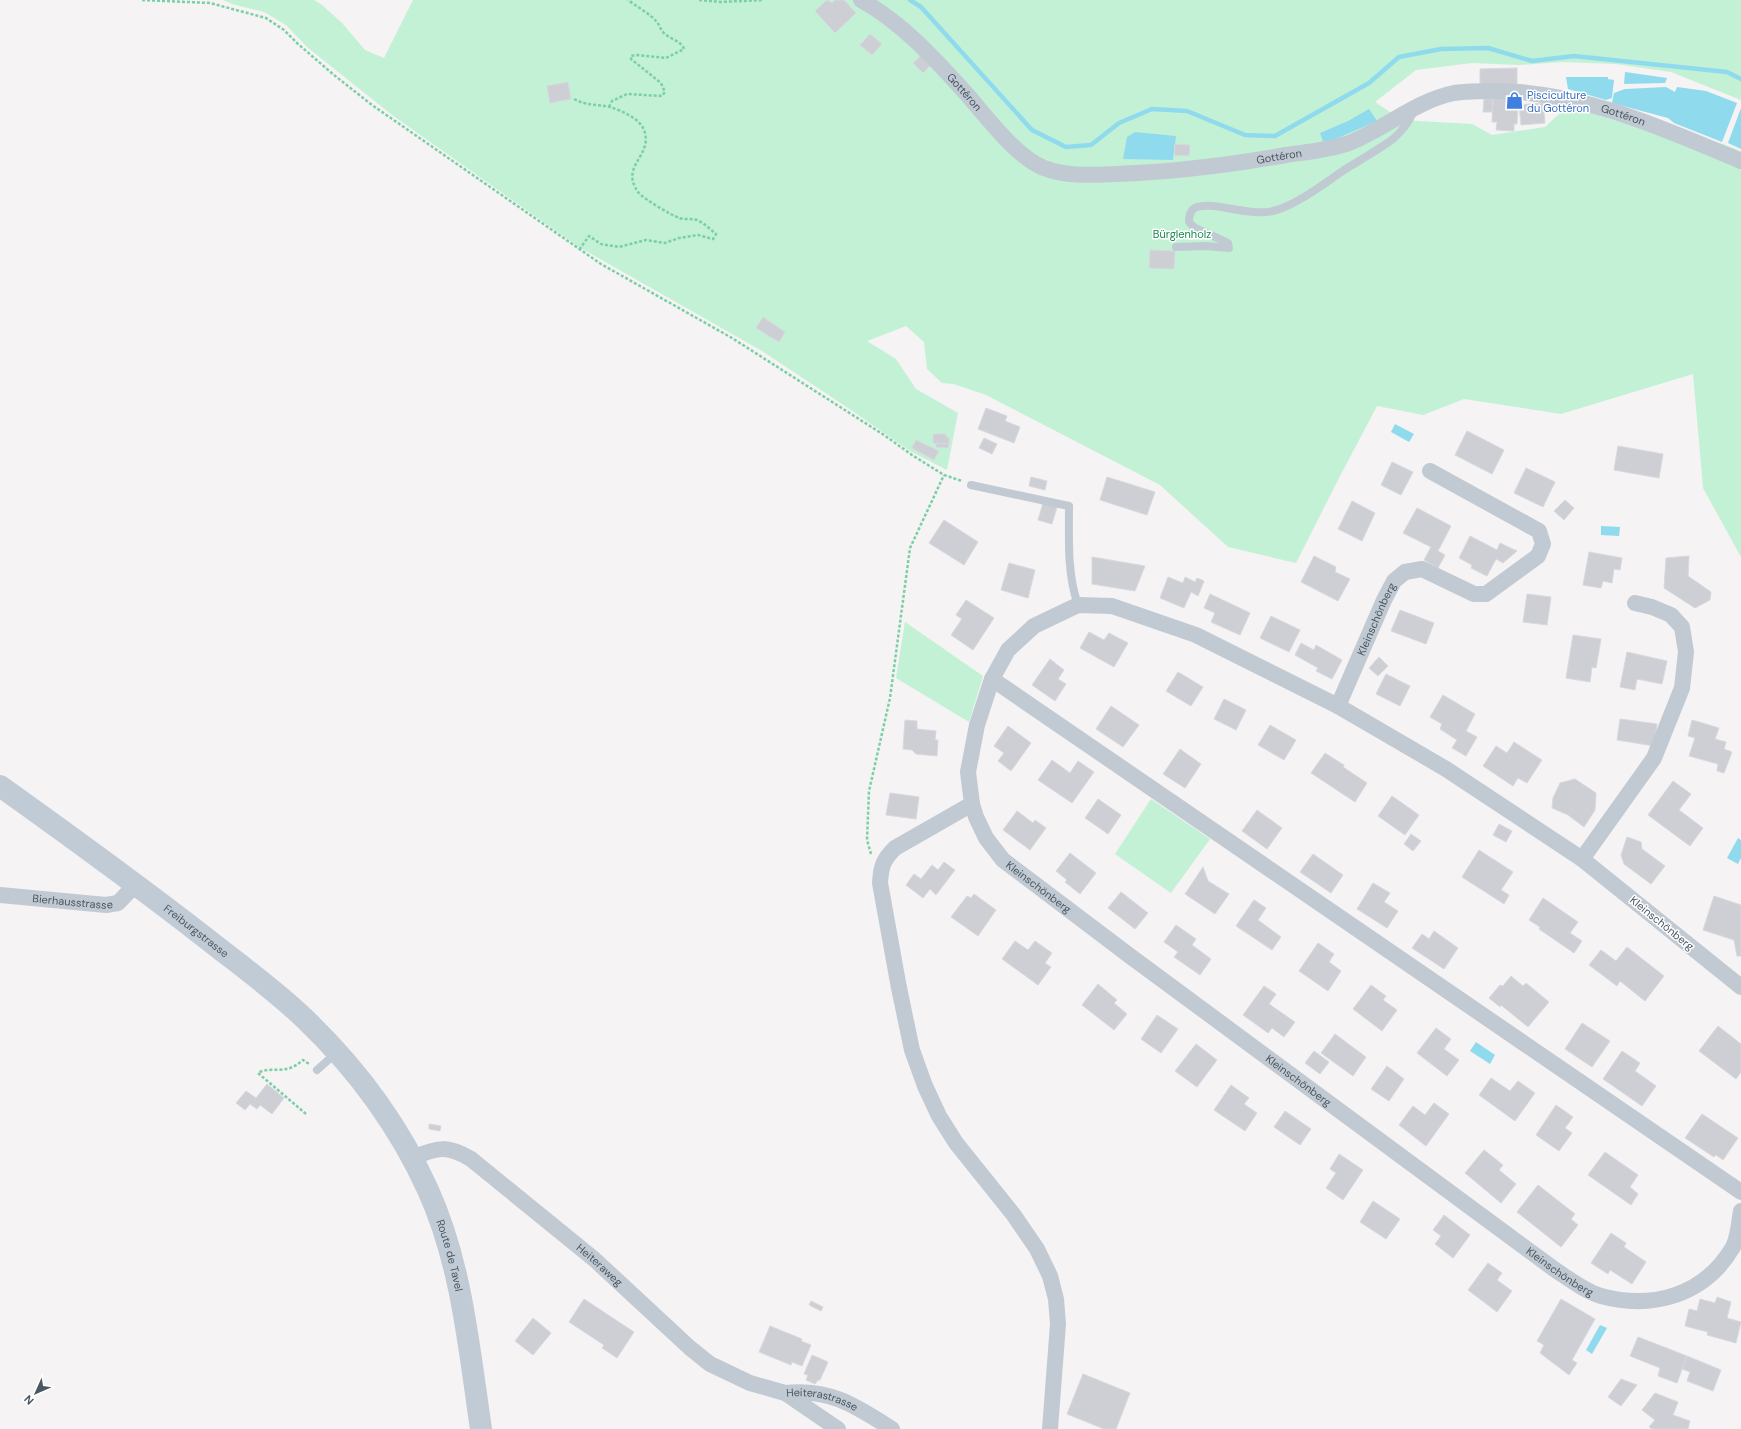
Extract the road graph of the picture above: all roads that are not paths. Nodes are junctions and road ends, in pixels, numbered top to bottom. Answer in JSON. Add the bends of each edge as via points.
{"nodes":[{"id":1,"x":861,"y":0,"type":"edge"},
{"id":2,"x":1415,"y":108,"type":"junction"},
{"id":3,"x":1741,"y":162,"type":"edge"},
{"id":4,"x":1176,"y":248,"type":"dead end"},
{"id":5,"x":1430,"y":470,"type":"dead end"},
{"id":6,"x":971,"y":485,"type":"dead end"},
{"id":7,"x":1635,"y":603,"type":"dead end"},
{"id":8,"x":1078,"y":605,"type":"junction"},
{"id":9,"x":992,"y":679,"type":"junction"},
{"id":10,"x":1338,"y":706,"type":"junction"},
{"id":11,"x":0,"y":786,"type":"edge"},
{"id":12,"x":972,"y":804,"type":"junction"},
{"id":13,"x":1582,"y":859,"type":"junction"},
{"id":14,"x":136,"y":883,"type":"junction"},
{"id":15,"x":0,"y":895,"type":"edge"},
{"id":16,"x":1741,"y":987,"type":"edge"},
{"id":17,"x":337,"y":1052,"type":"junction"},
{"id":18,"x":317,"y":1070,"type":"road end"},
{"id":19,"x":374,"y":1096,"type":"joint"},
{"id":20,"x":412,"y":1158,"type":"junction"},
{"id":21,"x":1741,"y":1192,"type":"edge"},
{"id":22,"x":1741,"y":1211,"type":"edge"},
{"id":23,"x":785,"y":1393,"type":"junction"},
{"id":24,"x":481,"y":1429,"type":"edge"},
{"id":25,"x":838,"y":1429,"type":"edge"},
{"id":26,"x":892,"y":1429,"type":"edge"},
{"id":27,"x":1050,"y":1429,"type":"edge"}],
"edges":[{"from":1,"to":2,"type":"street","name":"Gottéron","via":[[901,28],[957,84],[1016,149],[1042,168],[1058,172],[1083,175],[1136,174],[1235,164],[1294,154],[1346,144]]},
{"from":2,"to":3,"type":"street","name":"Gottéron","via":[[1453,93],[1479,91],[1518,91],[1567,99],[1616,112]]},
{"from":2,"to":4,"type":"lane","via":[[1394,138],[1286,206],[1260,213],[1206,206],[1196,207],[1191,211],[1188,222],[1195,228],[1224,241],[1229,248]]},
{"from":5,"to":10,"type":"street","name":"Kleinschönberg","via":[[1539,530],[1543,544],[1538,556],[1486,594],[1474,594],[1422,569],[1405,572],[1394,581],[1384,600]]},
{"from":6,"to":8,"type":"lane","via":[[1069,506],[1072,589]]},
{"from":7,"to":13,"type":"street","via":[[1671,615],[1682,627],[1686,652],[1682,688],[1654,758]]},
{"from":8,"to":9,"type":"street","name":"Kleinschönberg","via":[[1034,626],[1008,650]]},
{"from":8,"to":10,"type":"street","name":"Kleinschönberg","via":[[1112,606],[1196,636]]},
{"from":9,"to":12,"type":"street","name":"Kleinschönberg","via":[[977,725],[968,772]]},
{"from":9,"to":21,"type":"street"},
{"from":10,"to":13,"type":"street","name":"Kleinschönberg","via":[[1446,769]]},
{"from":11,"to":14,"type":"main road","name":"Freiburgstrasse"},
{"from":12,"to":22,"type":"street","name":"Kleinschönberg","via":[[986,838],[1003,860],[1528,1250],[1586,1288],[1600,1295],[1627,1301],[1654,1301],[1686,1292],[1713,1272],[1734,1246]]},
{"from":12,"to":27,"type":"street","via":[[896,848],[881,867],[880,883],[912,1050],[925,1086],[939,1116],[956,1143],[1013,1214],[1037,1248],[1050,1276],[1056,1299],[1058,1324]]},
{"from":13,"to":16,"type":"street","name":"Kleinschönberg"},
{"from":14,"to":15,"type":"street","name":"Bierhausstrasse","via":[[118,903],[106,905]]},
{"from":14,"to":17,"type":"main road","name":"Freiburgstrasse","via":[[270,989],[305,1019]]},
{"from":17,"to":18,"type":"lane"},
{"from":17,"to":19,"type":"main road","name":"Freiburgstrasse"},
{"from":19,"to":20,"type":"main road","name":"Route de Tavel","via":[[400,1134]]},
{"from":20,"to":23,"type":"street","name":"Heiteraweg","via":[[428,1151],[451,1149],[471,1159],[594,1259],[710,1364],[750,1383]]},
{"from":20,"to":24,"type":"main road","name":"Route de Tavel","via":[[429,1192],[441,1225],[462,1298]]},
{"from":23,"to":25,"type":"street","name":"Heiterastrasse"},
{"from":23,"to":26,"type":"street","name":"Heiterastrasse","via":[[816,1392],[833,1397],[865,1412]]}]}
